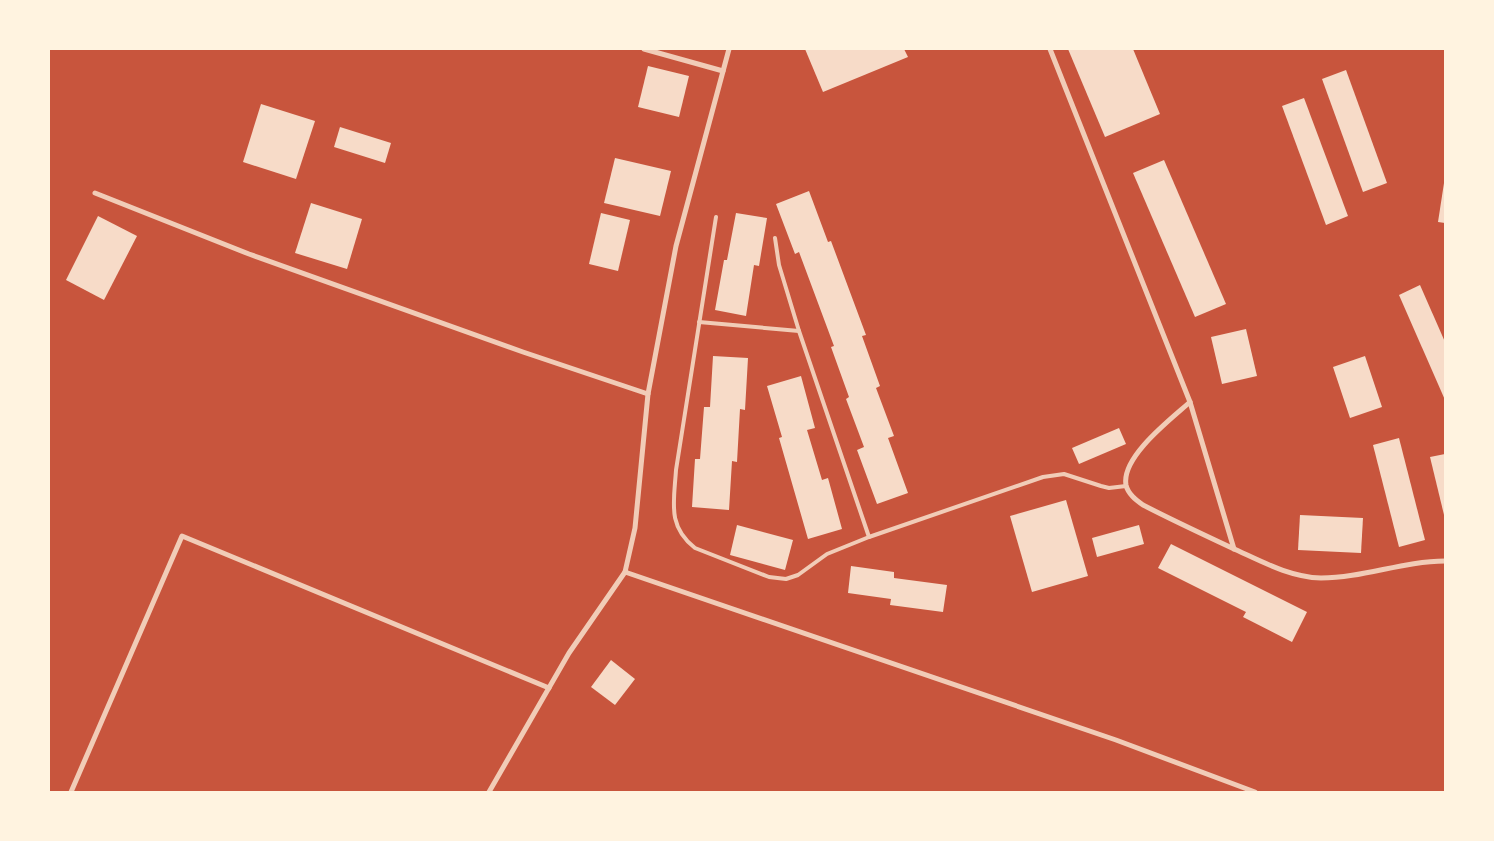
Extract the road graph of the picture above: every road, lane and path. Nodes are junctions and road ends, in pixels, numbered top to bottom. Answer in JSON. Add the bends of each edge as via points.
{"nodes":[{"id":1,"x":644,"y":49,"type":"edge"},
{"id":2,"x":729,"y":49,"type":"edge"},
{"id":3,"x":1050,"y":49,"type":"edge"},
{"id":4,"x":723,"y":71,"type":"junction"},
{"id":5,"x":95,"y":193,"type":"dead end"},
{"id":6,"x":716,"y":217,"type":"dead end"},
{"id":7,"x":775,"y":238,"type":"dead end"},
{"id":8,"x":699,"y":322,"type":"junction"},
{"id":9,"x":799,"y":331,"type":"junction"},
{"id":10,"x":648,"y":394,"type":"junction"},
{"id":11,"x":1190,"y":402,"type":"junction"},
{"id":12,"x":1126,"y":486,"type":"junction"},
{"id":13,"x":869,"y":537,"type":"junction"},
{"id":14,"x":1234,"y":549,"type":"junction"},
{"id":15,"x":1445,"y":561,"type":"edge"},
{"id":16,"x":625,"y":572,"type":"junction"},
{"id":17,"x":549,"y":688,"type":"junction"},
{"id":18,"x":71,"y":792,"type":"edge"},
{"id":19,"x":489,"y":792,"type":"edge"},
{"id":20,"x":1255,"y":792,"type":"edge"}],
"edges":[{"from":1,"to":4,"type":"street"},
{"from":2,"to":4,"type":"street"},
{"from":3,"to":11,"type":"street"},
{"from":4,"to":10,"type":"street","via":[[676,246]]},
{"from":5,"to":10,"type":"street","via":[[249,254]]},
{"from":6,"to":8,"type":"lane"},
{"from":7,"to":9,"type":"lane","via":[[779,265]]},
{"from":8,"to":9,"type":"lane"},
{"from":8,"to":13,"type":"lane","via":[[676,470],[675,522],[686,541],[707,554],[769,578],[786,579],[827,554]]},
{"from":9,"to":13,"type":"lane"},
{"from":10,"to":16,"type":"street","via":[[635,528]]},
{"from":11,"to":12,"type":"street","via":[[1138,453],[1130,464]]},
{"from":11,"to":14,"type":"street"},
{"from":12,"to":13,"type":"lane","via":[[1109,488],[1064,474],[1043,477]]},
{"from":12,"to":14,"type":"street","via":[[1133,498],[1143,505]]},
{"from":14,"to":15,"type":"street","via":[[1298,576],[1321,578]]},
{"from":16,"to":17,"type":"street"},
{"from":16,"to":20,"type":"street","via":[[1116,740]]},
{"from":17,"to":18,"type":"street","via":[[182,536]]},
{"from":17,"to":19,"type":"street"}]}
